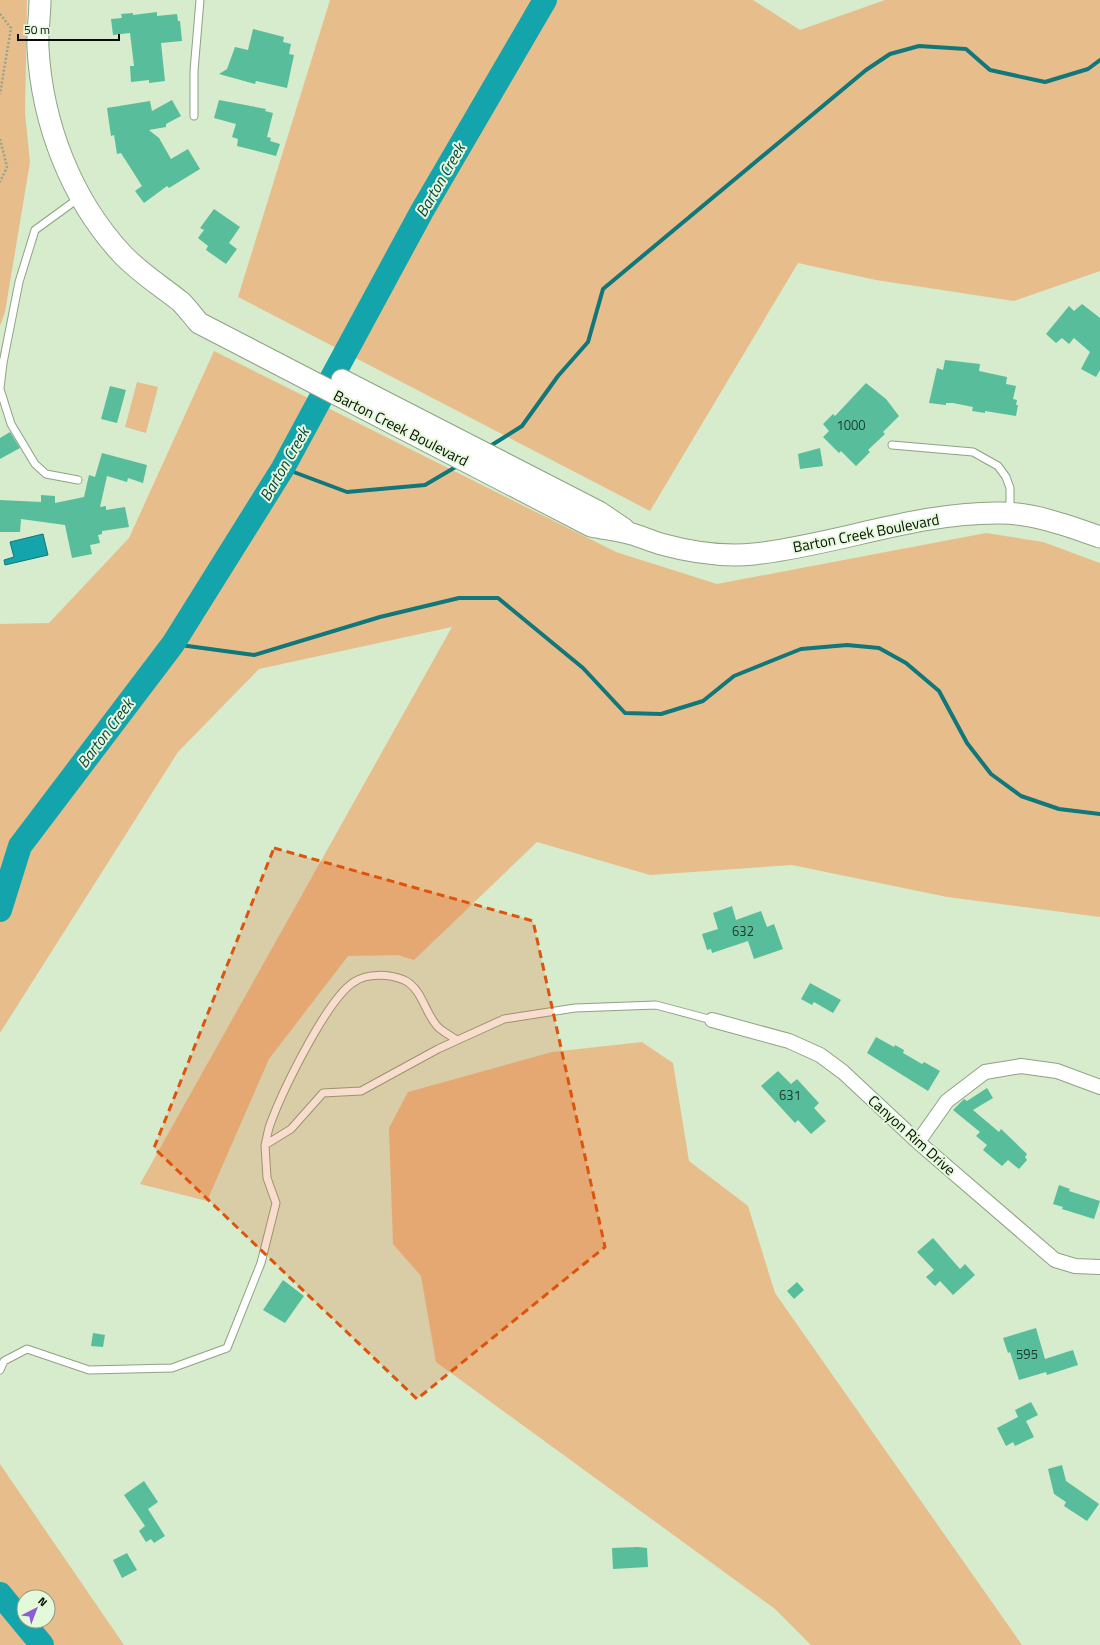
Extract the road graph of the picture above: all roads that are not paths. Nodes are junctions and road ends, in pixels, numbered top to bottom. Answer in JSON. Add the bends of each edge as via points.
{"nodes":[{"id":1,"x":40,"y":0,"type":"edge"},
{"id":2,"x":200,"y":0,"type":"edge"},
{"id":3,"x":194,"y":116,"type":"dead end"},
{"id":4,"x":81,"y":196,"type":"junction"},
{"id":5,"x":0,"y":389,"type":"edge"},
{"id":6,"x":892,"y":445,"type":"dead end"},
{"id":7,"x":78,"y":480,"type":"dead end"},
{"id":8,"x":1010,"y":514,"type":"junction"},
{"id":9,"x":1100,"y":537,"type":"edge"},
{"id":10,"x":712,"y":1020,"type":"joint"},
{"id":11,"x":457,"y":1040,"type":"junction"},
{"id":12,"x":1100,"y":1087,"type":"edge"},
{"id":13,"x":918,"y":1142,"type":"junction"},
{"id":14,"x":265,"y":1146,"type":"junction"},
{"id":15,"x":1100,"y":1268,"type":"edge"},
{"id":16,"x":0,"y":1370,"type":"edge"}],
"edges":[{"from":1,"to":4,"type":"street","name":"Barton Creek Boulevard","via":[[38,47],[42,86],[59,151]]},
{"from":2,"to":3,"type":"lane","via":[[194,71]]},
{"from":4,"to":5,"type":"lane","via":[[35,230],[18,282]]},
{"from":4,"to":8,"type":"street","name":"Barton Creek Boulevard","via":[[103,232],[124,256],[154,283],[203,317],[595,519],[632,534],[682,549],[752,554],[947,516],[976,513]]},
{"from":5,"to":7,"type":"lane","via":[[11,424],[35,464],[46,474]]},
{"from":6,"to":8,"type":"lane","via":[[973,452],[998,466],[1010,488]]},
{"from":8,"to":9,"type":"street","name":"Barton Creek Boulevard","via":[[1062,524]]},
{"from":10,"to":11,"type":"lane","via":[[656,1005],[575,1008],[504,1019]]},
{"from":10,"to":13,"type":"street","name":"Canyon Rim Drive","via":[[789,1041],[820,1055],[843,1072]]},
{"from":11,"to":14,"type":"lane","via":[[361,1090],[323,1093],[291,1129]]},
{"from":11,"to":14,"type":"lane","via":[[439,1028],[414,988],[405,980],[371,976],[354,981],[339,994],[304,1053],[271,1122]]},
{"from":12,"to":13,"type":"street","via":[[1057,1071],[1021,1066],[985,1072],[947,1101]]},
{"from":13,"to":15,"type":"street","name":"Canyon Rim Drive","via":[[1055,1260],[1074,1266]]},
{"from":14,"to":16,"type":"lane","via":[[267,1178],[276,1203],[261,1263],[227,1348],[172,1368],[89,1370],[27,1349],[4,1361]]}]}
